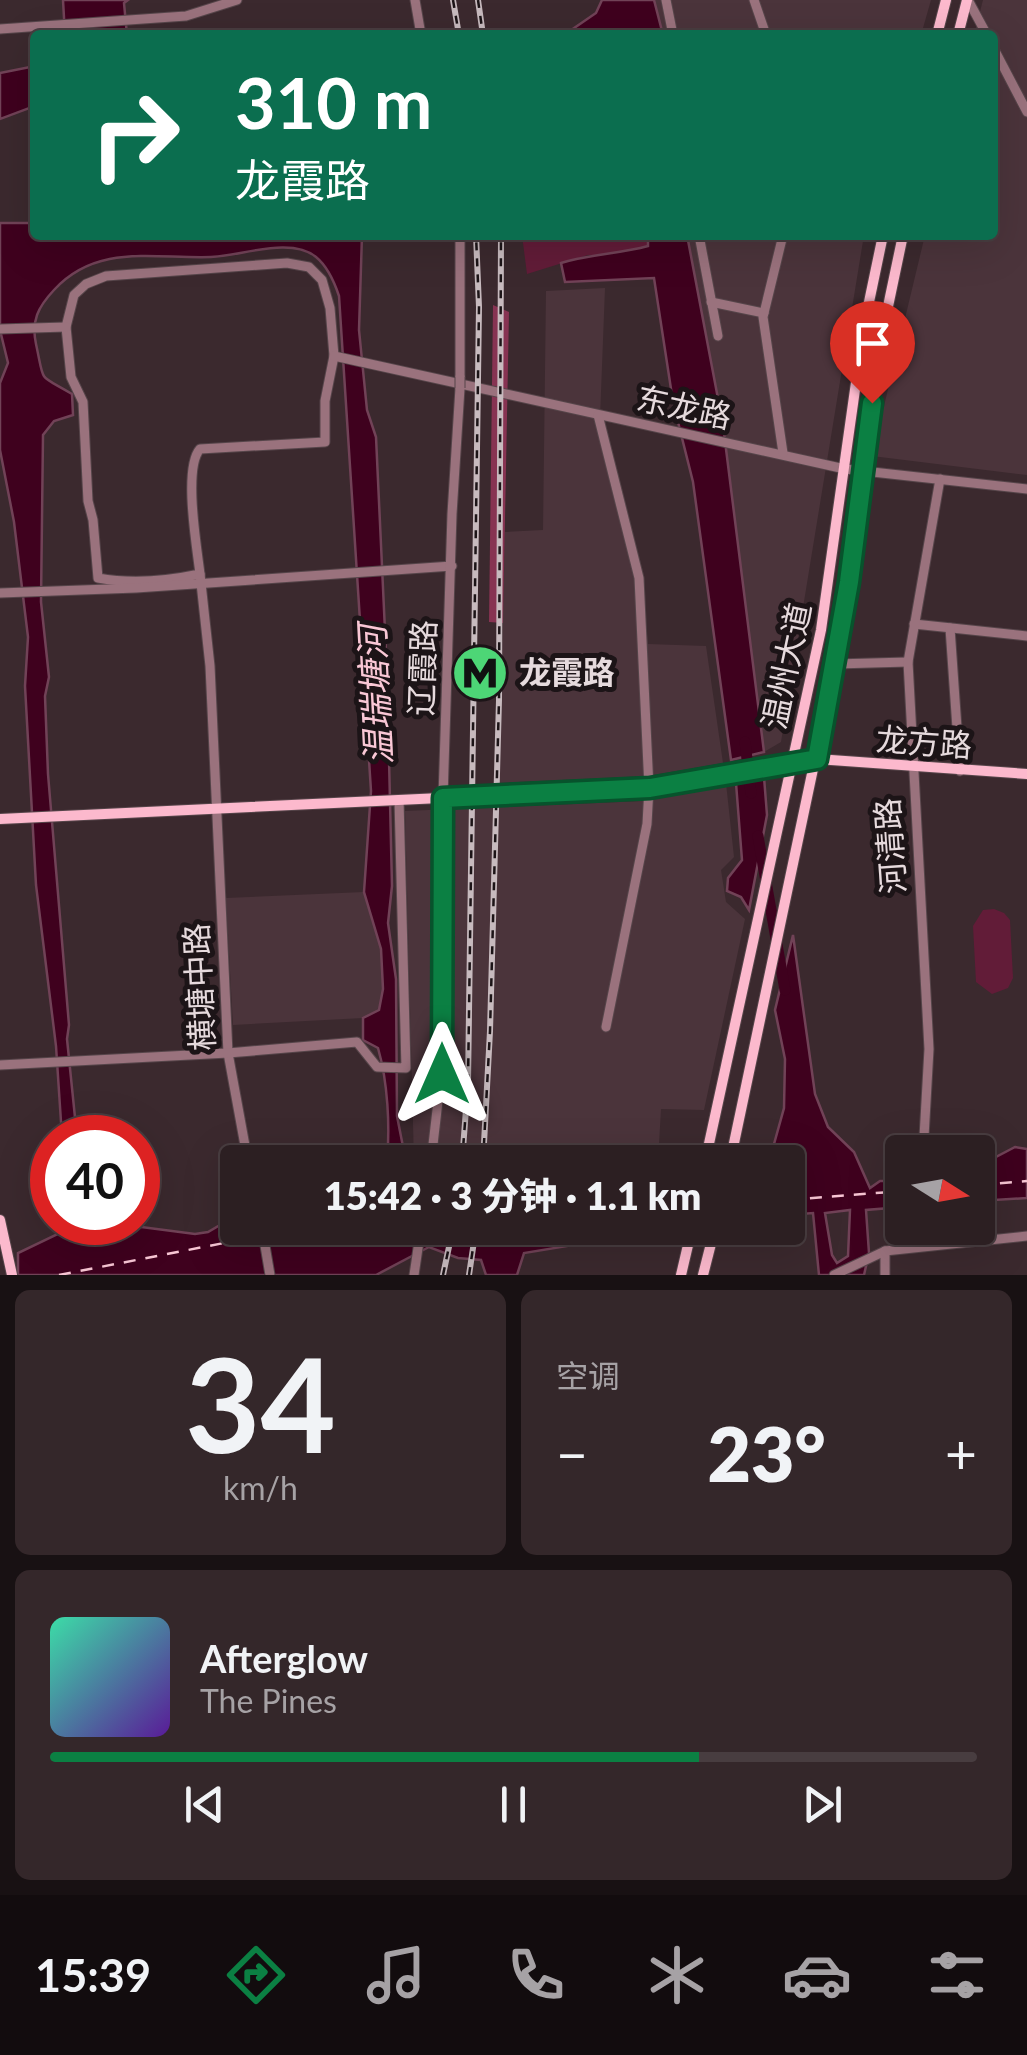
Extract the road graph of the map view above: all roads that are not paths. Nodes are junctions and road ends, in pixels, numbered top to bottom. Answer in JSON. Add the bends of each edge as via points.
{"nodes":[{"id":1,"x":238,"y":0,"type":"edge"},
{"id":2,"x":415,"y":0,"type":"edge"},
{"id":3,"x":666,"y":0,"type":"edge"},
{"id":4,"x":754,"y":0,"type":"edge"},
{"id":5,"x":946,"y":0,"type":"edge"},
{"id":6,"x":968,"y":0,"type":"edge"},
{"id":7,"x":0,"y":29,"type":"edge"},
{"id":8,"x":420,"y":30,"type":"edge"},
{"id":9,"x":671,"y":30,"type":"edge"},
{"id":10,"x":764,"y":30,"type":"edge"},
{"id":11,"x":938,"y":30,"type":"edge"},
{"id":12,"x":959,"y":30,"type":"edge"},
{"id":13,"x":984,"y":30,"type":"edge"},
{"id":14,"x":998,"y":56,"type":"edge"},
{"id":15,"x":1027,"y":112,"type":"edge"},
{"id":16,"x":460,"y":240,"type":"edge"},
{"id":17,"x":700,"y":240,"type":"edge"},
{"id":18,"x":782,"y":240,"type":"edge"},
{"id":19,"x":882,"y":240,"type":"edge"},
{"id":20,"x":902,"y":240,"type":"edge"},
{"id":21,"x":711,"y":302,"type":"junction"},
{"id":22,"x":764,"y":313,"type":"junction"},
{"id":23,"x":66,"y":327,"type":"junction"},
{"id":24,"x":0,"y":329,"type":"edge"},
{"id":25,"x":718,"y":336,"type":"dead end"},
{"id":26,"x":336,"y":356,"type":"junction"},
{"id":27,"x":598,"y":416,"type":"junction"},
{"id":28,"x":782,"y":454,"type":"junction"},
{"id":29,"x":845,"y":469,"type":"junction"},
{"id":30,"x":862,"y":471,"type":"junction"},
{"id":31,"x":940,"y":479,"type":"junction"},
{"id":32,"x":1027,"y":488,"type":"edge"},
{"id":33,"x":452,"y":566,"type":"junction"},
{"id":34,"x":201,"y":579,"type":"junction"},
{"id":35,"x":4,"y":592,"type":"edge"},
{"id":36,"x":914,"y":624,"type":"junction"},
{"id":37,"x":950,"y":628,"type":"junction"},
{"id":38,"x":1027,"y":636,"type":"edge"},
{"id":39,"x":908,"y":662,"type":"junction"},
{"id":40,"x":835,"y":664,"type":"junction"},
{"id":41,"x":817,"y":759,"type":"junction"},
{"id":42,"x":792,"y":762,"type":"junction"},
{"id":43,"x":912,"y":768,"type":"junction"},
{"id":44,"x":960,"y":771,"type":"junction"},
{"id":45,"x":1027,"y":774,"type":"edge"},
{"id":46,"x":650,"y":788,"type":"junction"},
{"id":47,"x":443,"y":798,"type":"junction"},
{"id":48,"x":399,"y":800,"type":"junction"},
{"id":49,"x":216,"y":807,"type":"junction"},
{"id":50,"x":0,"y":819,"type":"edge"},
{"id":51,"x":606,"y":1027,"type":"dead end"},
{"id":52,"x":228,"y":1053,"type":"junction"},
{"id":53,"x":0,"y":1065,"type":"edge"},
{"id":54,"x":924,"y":1135,"type":"edge"},
{"id":55,"x":245,"y":1145,"type":"edge"},
{"id":56,"x":433,"y":1145,"type":"edge"},
{"id":57,"x":710,"y":1145,"type":"edge"},
{"id":58,"x":734,"y":1145,"type":"edge"},
{"id":59,"x":0,"y":1220,"type":"edge"},
{"id":60,"x":1027,"y":1236,"type":"edge"},
{"id":61,"x":265,"y":1245,"type":"edge"},
{"id":62,"x":418,"y":1245,"type":"edge"},
{"id":63,"x":688,"y":1245,"type":"edge"},
{"id":64,"x":711,"y":1245,"type":"edge"},
{"id":65,"x":885,"y":1251,"type":"junction"},
{"id":66,"x":12,"y":1275,"type":"edge"},
{"id":67,"x":270,"y":1275,"type":"edge"},
{"id":68,"x":414,"y":1275,"type":"edge"},
{"id":69,"x":682,"y":1275,"type":"edge"},
{"id":70,"x":704,"y":1275,"type":"edge"},
{"id":71,"x":834,"y":1275,"type":"edge"},
{"id":72,"x":885,"y":1275,"type":"edge"}],
"edges":[{"from":1,"to":7,"type":"street","via":[[186,16]]},
{"from":2,"to":8,"type":"street"},
{"from":3,"to":9,"type":"street"},
{"from":4,"to":10,"type":"street"},
{"from":5,"to":11,"type":"main road"},
{"from":6,"to":12,"type":"main road"},
{"from":6,"to":13,"type":"street"},
{"from":14,"to":15,"type":"street"},
{"from":16,"to":33,"type":"street","name":"辽霞路"},
{"from":17,"to":21,"type":"street"},
{"from":18,"to":22,"type":"street"},
{"from":19,"to":29,"type":"main road","name":"温州大道"},
{"from":20,"to":30,"type":"main road","name":"温州大道"},
{"from":21,"to":22,"type":"street"},
{"from":21,"to":25,"type":"street"},
{"from":22,"to":28,"type":"street"},
{"from":23,"to":24,"type":"street"},
{"from":23,"to":26,"type":"street","via":[[74,296],[106,276],[288,263],[310,267],[322,280]]},
{"from":23,"to":34,"type":"street","via":[[72,378],[83,402],[98,578]]},
{"from":26,"to":27,"type":"street","name":"东龙路"},
{"from":26,"to":34,"type":"street","name":"横塘中路","via":[[325,401],[325,442],[194,454]]},
{"from":27,"to":28,"type":"street","name":"东龙路"},
{"from":27,"to":46,"type":"street","via":[[639,578]]},
{"from":28,"to":29,"type":"street","name":"东龙路"},
{"from":29,"to":30,"type":"street","name":"东龙路"},
{"from":29,"to":42,"type":"main road","name":"温州大道"},
{"from":30,"to":31,"type":"street","name":"东龙路"},
{"from":30,"to":40,"type":"main road","name":"温州大道"},
{"from":31,"to":32,"type":"street","name":"东龙路"},
{"from":31,"to":36,"type":"street","name":"河清路"},
{"from":33,"to":34,"type":"street"},
{"from":33,"to":47,"type":"street","name":"辽霞路"},
{"from":34,"to":35,"type":"street"},
{"from":34,"to":49,"type":"street","name":"横塘中路"},
{"from":36,"to":37,"type":"street"},
{"from":36,"to":39,"type":"street","name":"河清路"},
{"from":37,"to":38,"type":"street"},
{"from":37,"to":44,"type":"street"},
{"from":39,"to":40,"type":"street"},
{"from":39,"to":43,"type":"street","name":"河清路"},
{"from":40,"to":41,"type":"main road","name":"温州大道"},
{"from":41,"to":42,"type":"main road"},
{"from":41,"to":43,"type":"main road","name":"龙方路"},
{"from":41,"to":58,"type":"main road","name":"温州大道"},
{"from":42,"to":46,"type":"main road"},
{"from":42,"to":57,"type":"main road","name":"温州大道"},
{"from":43,"to":44,"type":"main road","name":"龙方路"},
{"from":43,"to":54,"type":"street","name":"河清路","via":[[929,1048]]},
{"from":44,"to":45,"type":"main road","name":"龙方路"},
{"from":46,"to":47,"type":"main road"},
{"from":46,"to":51,"type":"street"},
{"from":47,"to":48,"type":"main road"},
{"from":47,"to":56,"type":"street","name":"辽霞路","via":[[442,1074]]},
{"from":48,"to":49,"type":"main road"},
{"from":48,"to":52,"type":"street","via":[[406,1068],[379,1068],[357,1042]]},
{"from":49,"to":50,"type":"main road"},
{"from":49,"to":52,"type":"street","name":"横塘中路"},
{"from":52,"to":53,"type":"street"},
{"from":52,"to":55,"type":"street","name":"横塘中路"},
{"from":59,"to":66,"type":"main road"},
{"from":60,"to":65,"type":"street"},
{"from":61,"to":67,"type":"street"},
{"from":62,"to":68,"type":"street"},
{"from":63,"to":69,"type":"main road"},
{"from":64,"to":70,"type":"main road"},
{"from":65,"to":71,"type":"street"},
{"from":65,"to":72,"type":"street"}]}
